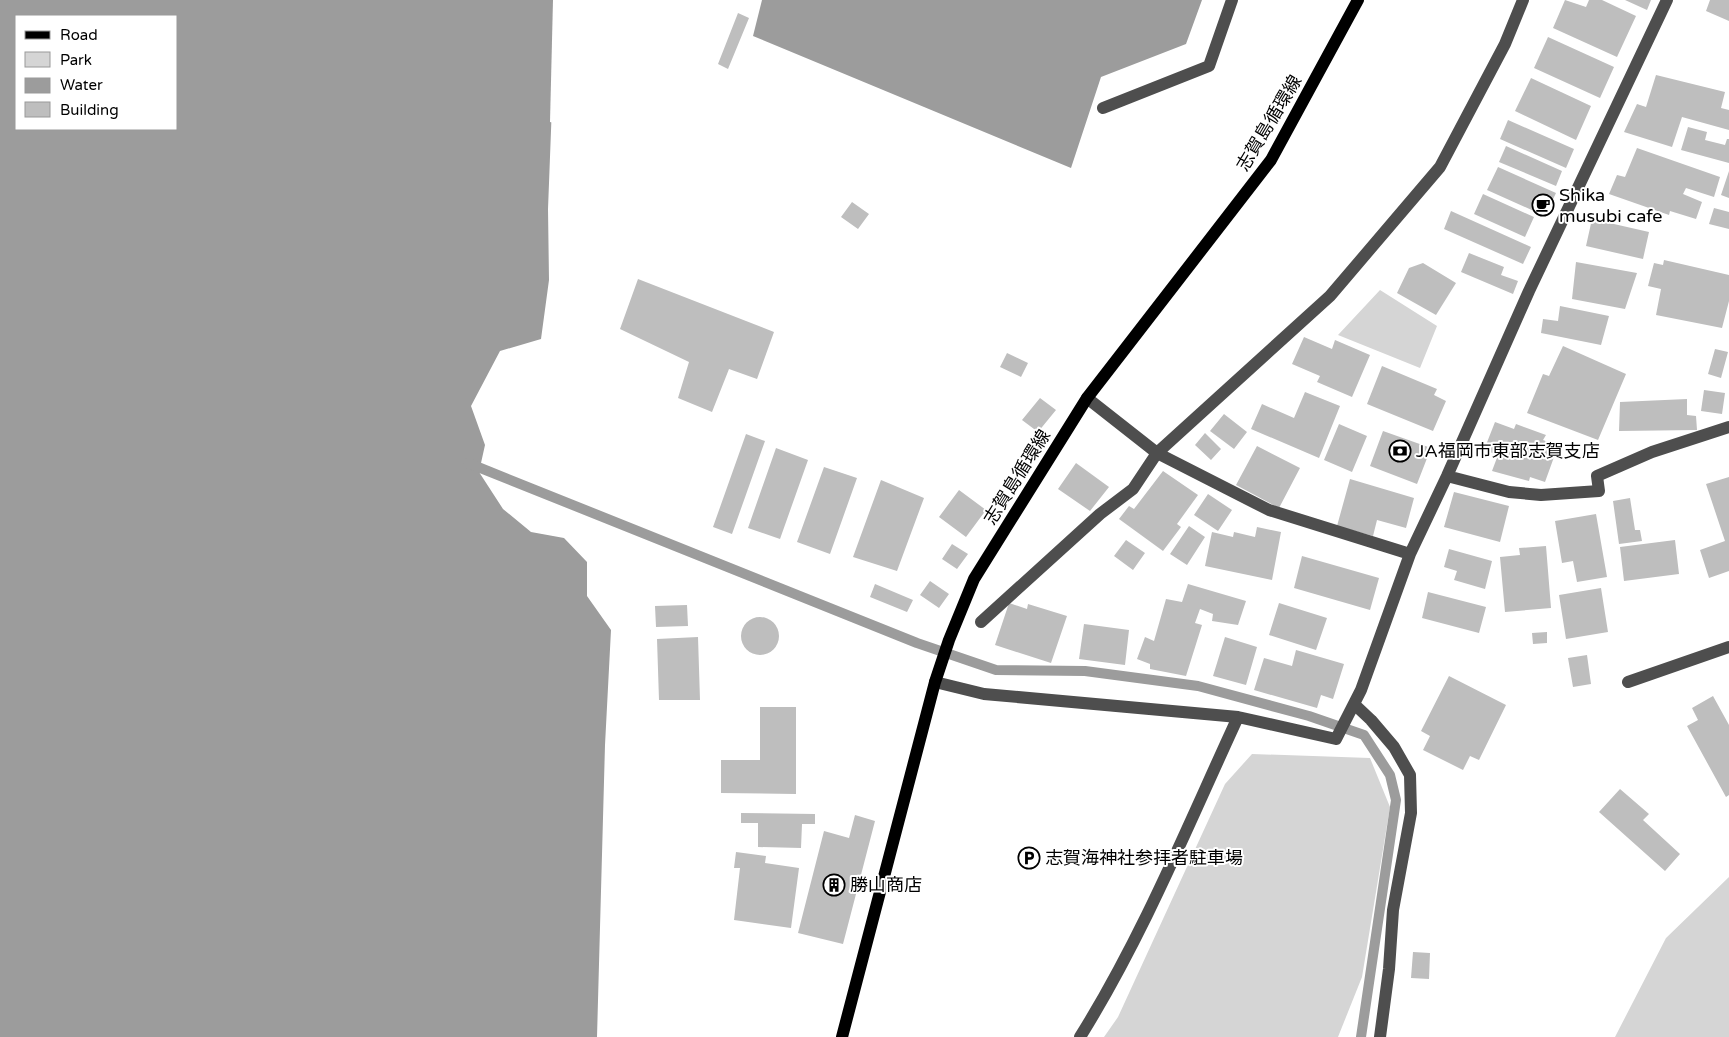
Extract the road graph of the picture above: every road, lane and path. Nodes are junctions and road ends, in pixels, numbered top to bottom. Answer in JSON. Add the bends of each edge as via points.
{"nodes":[{"id":1,"x":1232,"y":0,"type":"edge"},
{"id":2,"x":1358,"y":0,"type":"edge"},
{"id":3,"x":1523,"y":0,"type":"edge"},
{"id":4,"x":1667,"y":0,"type":"edge"},
{"id":5,"x":1103,"y":108,"type":"dead end"},
{"id":6,"x":1087,"y":398,"type":"junction"},
{"id":7,"x":1729,"y":427,"type":"edge"},
{"id":8,"x":1157,"y":453,"type":"junction"},
{"id":9,"x":1447,"y":476,"type":"junction"},
{"id":10,"x":1410,"y":554,"type":"junction"},
{"id":11,"x":981,"y":622,"type":"dead end"},
{"id":12,"x":1729,"y":646,"type":"edge"},
{"id":13,"x":935,"y":682,"type":"junction"},
{"id":14,"x":1628,"y":682,"type":"dead end"},
{"id":15,"x":1354,"y":704,"type":"junction"},
{"id":16,"x":1238,"y":717,"type":"junction"},
{"id":17,"x":842,"y":1037,"type":"edge"},
{"id":18,"x":1080,"y":1037,"type":"edge"},
{"id":19,"x":1380,"y":1037,"type":"edge"}],
"edges":[{"from":1,"to":5,"type":"street","via":[[1209,66]]},
{"from":2,"to":6,"type":"main road","name":"志賀島循環線","via":[[1271,160]]},
{"from":3,"to":8,"type":"street","via":[[1505,44],[1440,167],[1330,296]]},
{"from":4,"to":9,"type":"street","via":[[1529,291]]},
{"from":6,"to":8,"type":"street"},
{"from":6,"to":13,"type":"main road","name":"志賀島循環線","via":[[974,579]]},
{"from":7,"to":9,"type":"street","via":[[1652,452],[1597,476],[1599,491],[1510,492]]},
{"from":8,"to":10,"type":"street","via":[[1269,510]]},
{"from":8,"to":11,"type":"street","via":[[1133,489],[1100,514]]},
{"from":9,"to":10,"type":"street"},
{"from":10,"to":15,"type":"street"},
{"from":12,"to":14,"type":"street"},
{"from":13,"to":16,"type":"street","via":[[984,694]]},
{"from":13,"to":17,"type":"main road","name":"志賀島循環線"},
{"from":15,"to":16,"type":"street","via":[[1336,738]]},
{"from":15,"to":19,"type":"street","via":[[1394,747],[1410,775],[1411,813],[1393,910]]},
{"from":16,"to":18,"type":"street","via":[[1127,955]]}]}
